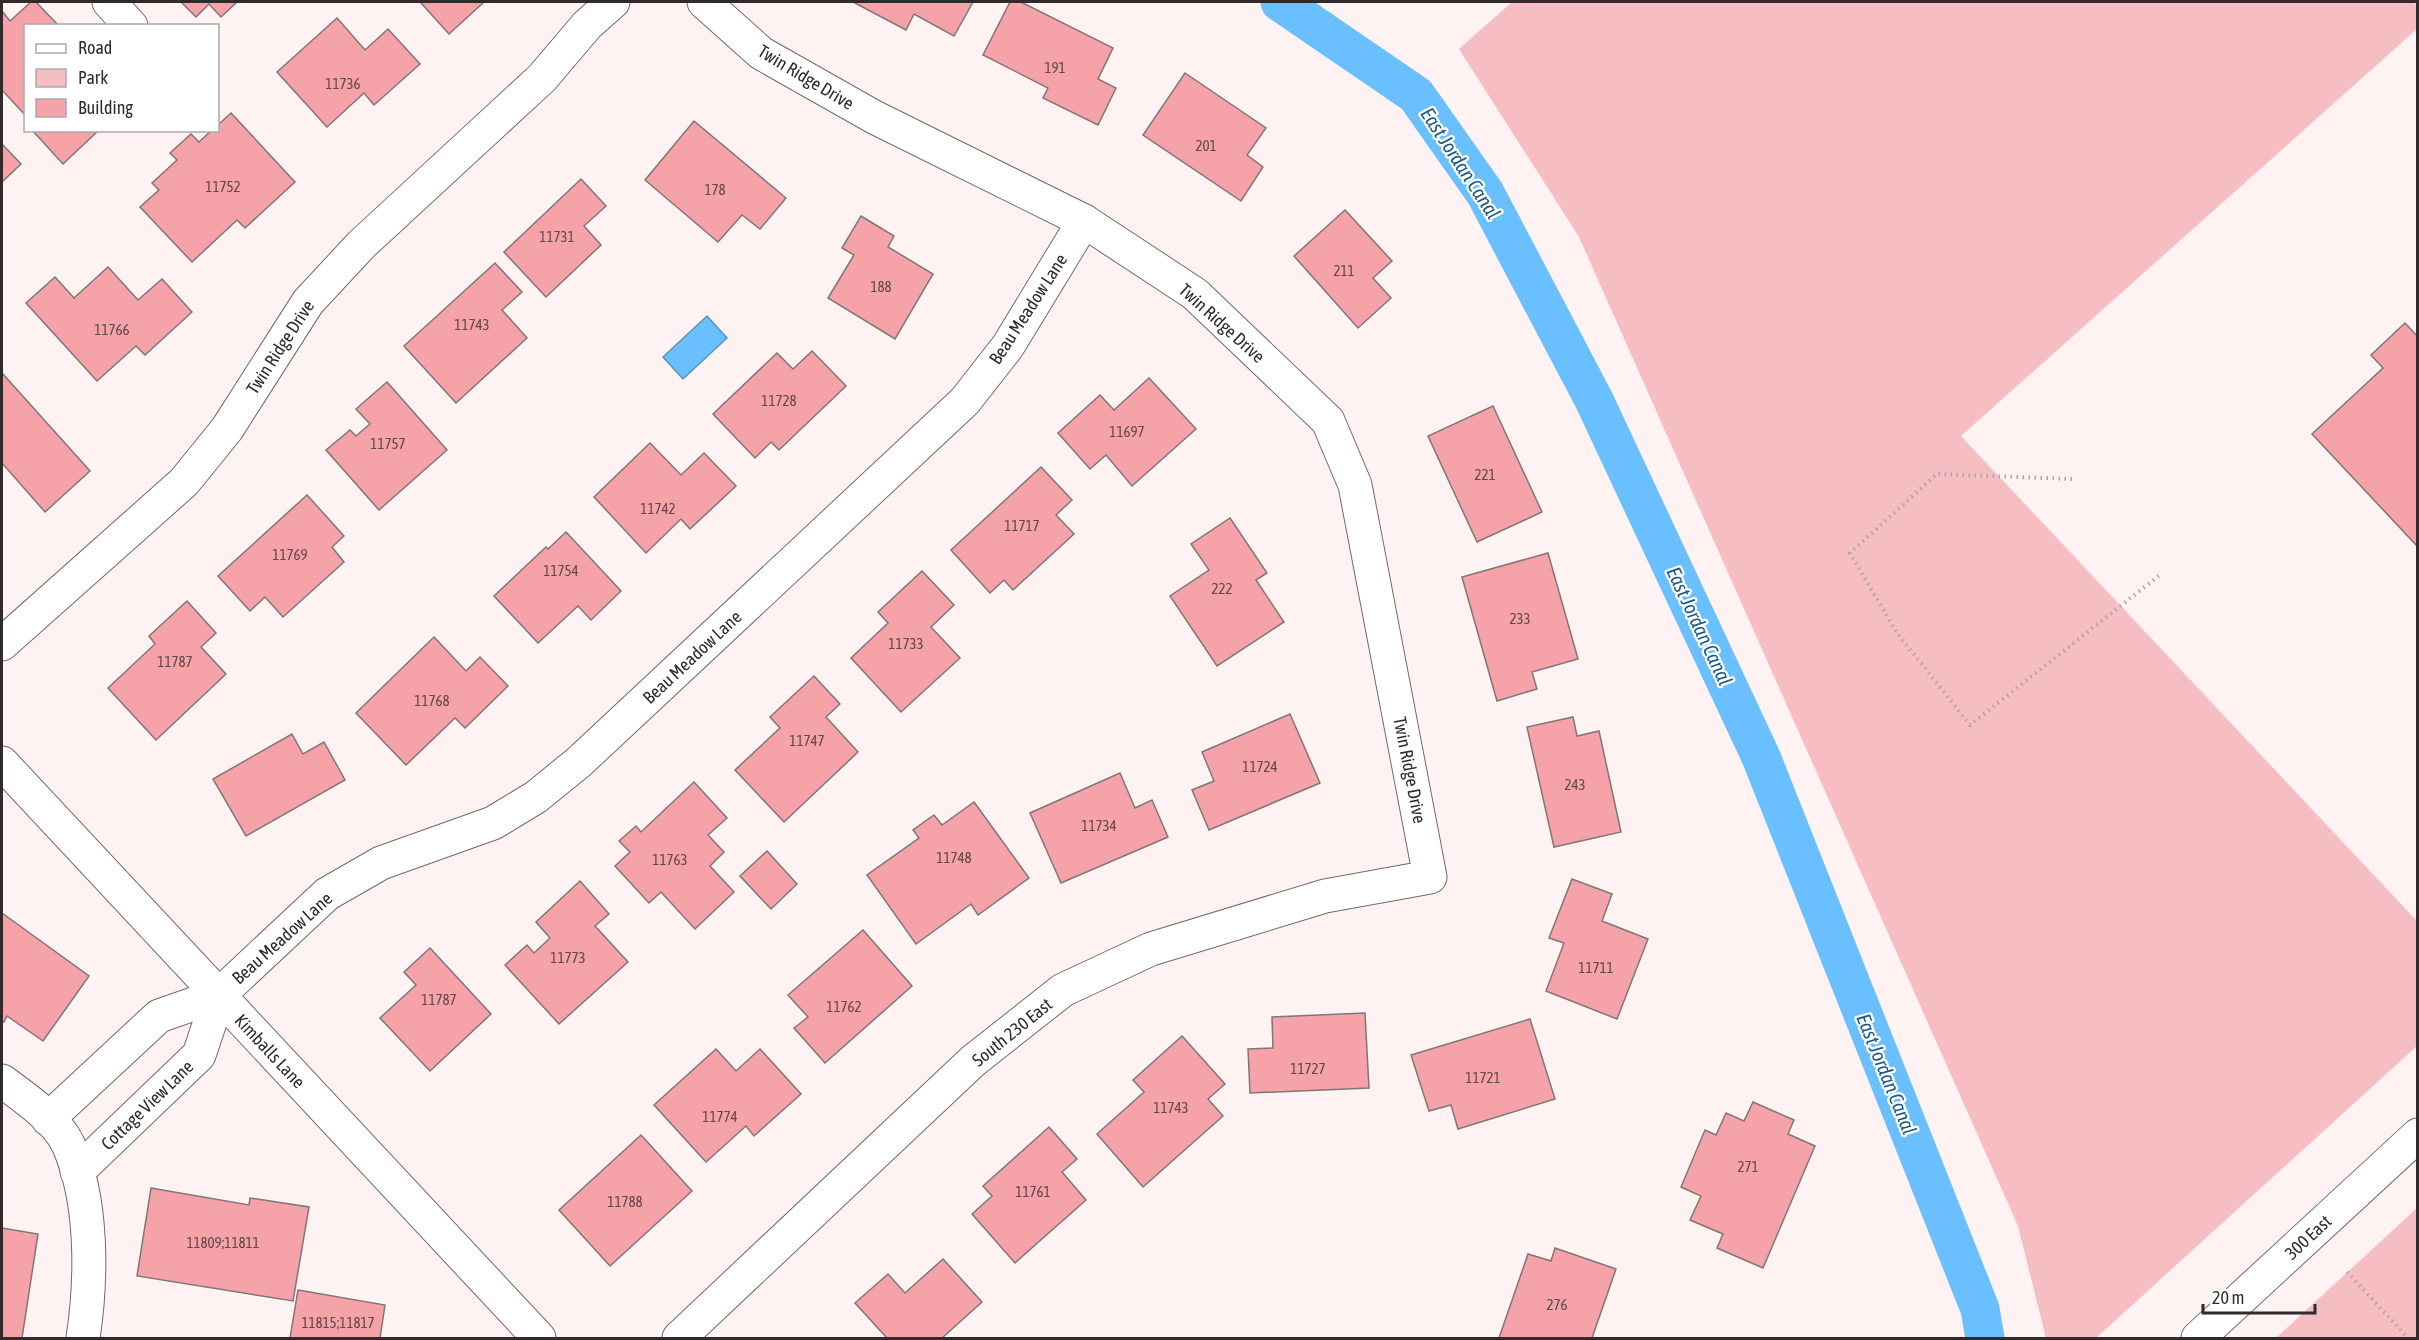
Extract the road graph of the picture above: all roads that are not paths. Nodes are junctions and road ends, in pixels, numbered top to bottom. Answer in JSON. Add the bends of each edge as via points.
{"nodes":[{"id":1,"x":109,"y":2,"type":"edge"},
{"id":2,"x":613,"y":2,"type":"edge"},
{"id":3,"x":704,"y":2,"type":"edge"},
{"id":4,"x":129,"y":24,"type":"edge"},
{"id":5,"x":1084,"y":221,"type":"junction"},
{"id":6,"x":2,"y":644,"type":"edge"},
{"id":7,"x":2,"y":763,"type":"edge"},
{"id":8,"x":1431,"y":877,"type":"joint"},
{"id":9,"x":219,"y":995,"type":"junction"},
{"id":10,"x":2,"y":1081,"type":"edge"},
{"id":11,"x":2418,"y":1135,"type":"edge"},
{"id":12,"x":64,"y":1145,"type":"junction"},
{"id":13,"x":83,"y":1338,"type":"edge"},
{"id":14,"x":539,"y":1338,"type":"edge"},
{"id":15,"x":680,"y":1338,"type":"edge"},
{"id":16,"x":2198,"y":1338,"type":"edge"}],
"edges":[{"from":1,"to":4,"type":"street"},
{"from":2,"to":6,"type":"street","name":"Twin Ridge Drive","via":[[586,25],[542,78],[361,245],[308,302],[227,429],[184,482]]},
{"from":3,"to":5,"type":"street","name":"Twin Ridge Drive","via":[[761,53],[874,117]]},
{"from":5,"to":8,"type":"street","name":"Twin Ridge Drive","via":[[1195,294],[1328,421],[1354,485]]},
{"from":5,"to":9,"type":"street","name":"Beau Meadow Lane","via":[[1008,346],[965,401],[579,762],[536,797],[493,823],[381,863],[327,894]]},
{"from":7,"to":9,"type":"street","name":"Kimballs Lane"},
{"from":8,"to":15,"type":"street","name":"South 230 East","via":[[1325,896],[1151,949],[1063,990],[973,1062]]},
{"from":9,"to":12,"type":"street","via":[[159,1016]]},
{"from":9,"to":12,"type":"street","name":"Cottage View Lane","via":[[199,1055]]},
{"from":9,"to":14,"type":"street","name":"Kimballs Lane"},
{"from":10,"to":12,"type":"street"},
{"from":11,"to":16,"type":"street","name":"300 East"},
{"from":12,"to":13,"type":"street","via":[[89,1251]]}]}
